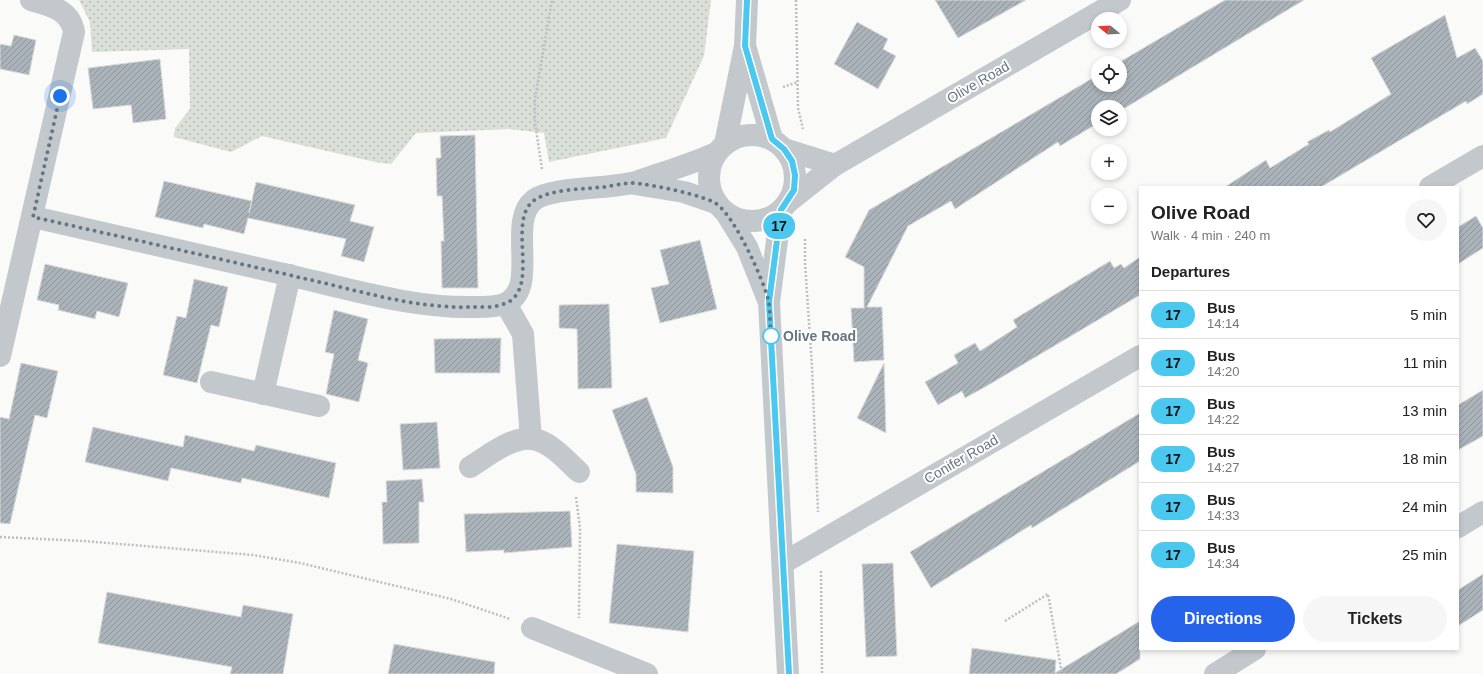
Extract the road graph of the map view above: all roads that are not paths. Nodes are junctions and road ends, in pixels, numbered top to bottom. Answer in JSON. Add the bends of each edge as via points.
{"nodes":[{"id":1,"x":31,"y":0,"type":"edge"},
{"id":2,"x":747,"y":0,"type":"edge"},
{"id":3,"x":1120,"y":0,"type":"edge"},
{"id":4,"x":745,"y":46,"type":"junction"},
{"id":5,"x":778,"y":144,"type":"junction"},
{"id":6,"x":721,"y":149,"type":"junction"},
{"id":7,"x":1483,"y":156,"type":"edge"},
{"id":8,"x":825,"y":162,"type":"junction"},
{"id":9,"x":632,"y":183,"type":"junction"},
{"id":10,"x":1432,"y":186,"type":"edge"},
{"id":11,"x":784,"y":206,"type":"junction"},
{"id":12,"x":721,"y":208,"type":"junction"},
{"id":13,"x":33,"y":217,"type":"junction"},
{"id":14,"x":290,"y":275,"type":"junction"},
{"id":15,"x":769,"y":302,"type":"junction"},
{"id":16,"x":506,"y":304,"type":"junction"},
{"id":17,"x":0,"y":356,"type":"edge"},
{"id":18,"x":1139,"y":357,"type":"edge"},
{"id":19,"x":211,"y":382,"type":"dead end"},
{"id":20,"x":263,"y":394,"type":"junction"},
{"id":21,"x":318,"y":406,"type":"dead end"},
{"id":22,"x":531,"y":439,"type":"junction"},
{"id":23,"x":470,"y":467,"type":"dead end"},
{"id":24,"x":579,"y":472,"type":"road end"},
{"id":25,"x":1483,"y":512,"type":"edge"},
{"id":26,"x":1459,"y":526,"type":"edge"},
{"id":27,"x":783,"y":564,"type":"junction"},
{"id":28,"x":532,"y":628,"type":"road end"},
{"id":29,"x":1253,"y":650,"type":"edge"},
{"id":30,"x":646,"y":674,"type":"edge"},
{"id":31,"x":788,"y":674,"type":"edge"},
{"id":32,"x":1214,"y":674,"type":"edge"}],
"edges":[{"from":1,"to":13,"type":"street","via":[[56,7],[68,17],[73,24],[74,32]]},
{"from":2,"to":4,"type":"street"},
{"from":3,"to":8,"type":"street","name":"Olive Road"},
{"from":4,"to":5,"type":"street"},
{"from":4,"to":6,"type":"street"},
{"from":5,"to":6,"type":"street","via":[[753,134],[733,138]]},
{"from":5,"to":8,"type":"street"},
{"from":5,"to":11,"type":"street","via":[[792,161],[795,175],[794,190]]},
{"from":6,"to":9,"type":"street","via":[[681,168]]},
{"from":6,"to":12,"type":"street","via":[[711,165],[708,178],[711,191]]},
{"from":7,"to":10,"type":"street"},
{"from":8,"to":11,"type":"street","name":"Olive Road"},
{"from":9,"to":12,"type":"street","via":[[684,192]]},
{"from":9,"to":16,"type":"street","via":[[546,195],[535,199],[523,218],[521,285]]},
{"from":11,"to":12,"type":"street","via":[[773,216],[754,221],[734,218]]},
{"from":11,"to":15,"type":"street"},
{"from":12,"to":15,"type":"street","via":[[747,247]]},
{"from":13,"to":14,"type":"street"},
{"from":13,"to":17,"type":"street"},
{"from":14,"to":16,"type":"street","via":[[419,303],[467,307],[494,307]]},
{"from":14,"to":20,"type":"street"},
{"from":15,"to":27,"type":"street"},
{"from":16,"to":22,"type":"street","via":[[523,334]]},
{"from":18,"to":27,"type":"street","name":"Conifer Road"},
{"from":19,"to":20,"type":"street"},
{"from":20,"to":21,"type":"street"},
{"from":22,"to":23,"type":"street","via":[[515,441]]},
{"from":22,"to":24,"type":"street","via":[[546,444]]},
{"from":25,"to":26,"type":"street"},
{"from":27,"to":31,"type":"street"},
{"from":28,"to":30,"type":"street"},
{"from":29,"to":32,"type":"street"}]}
